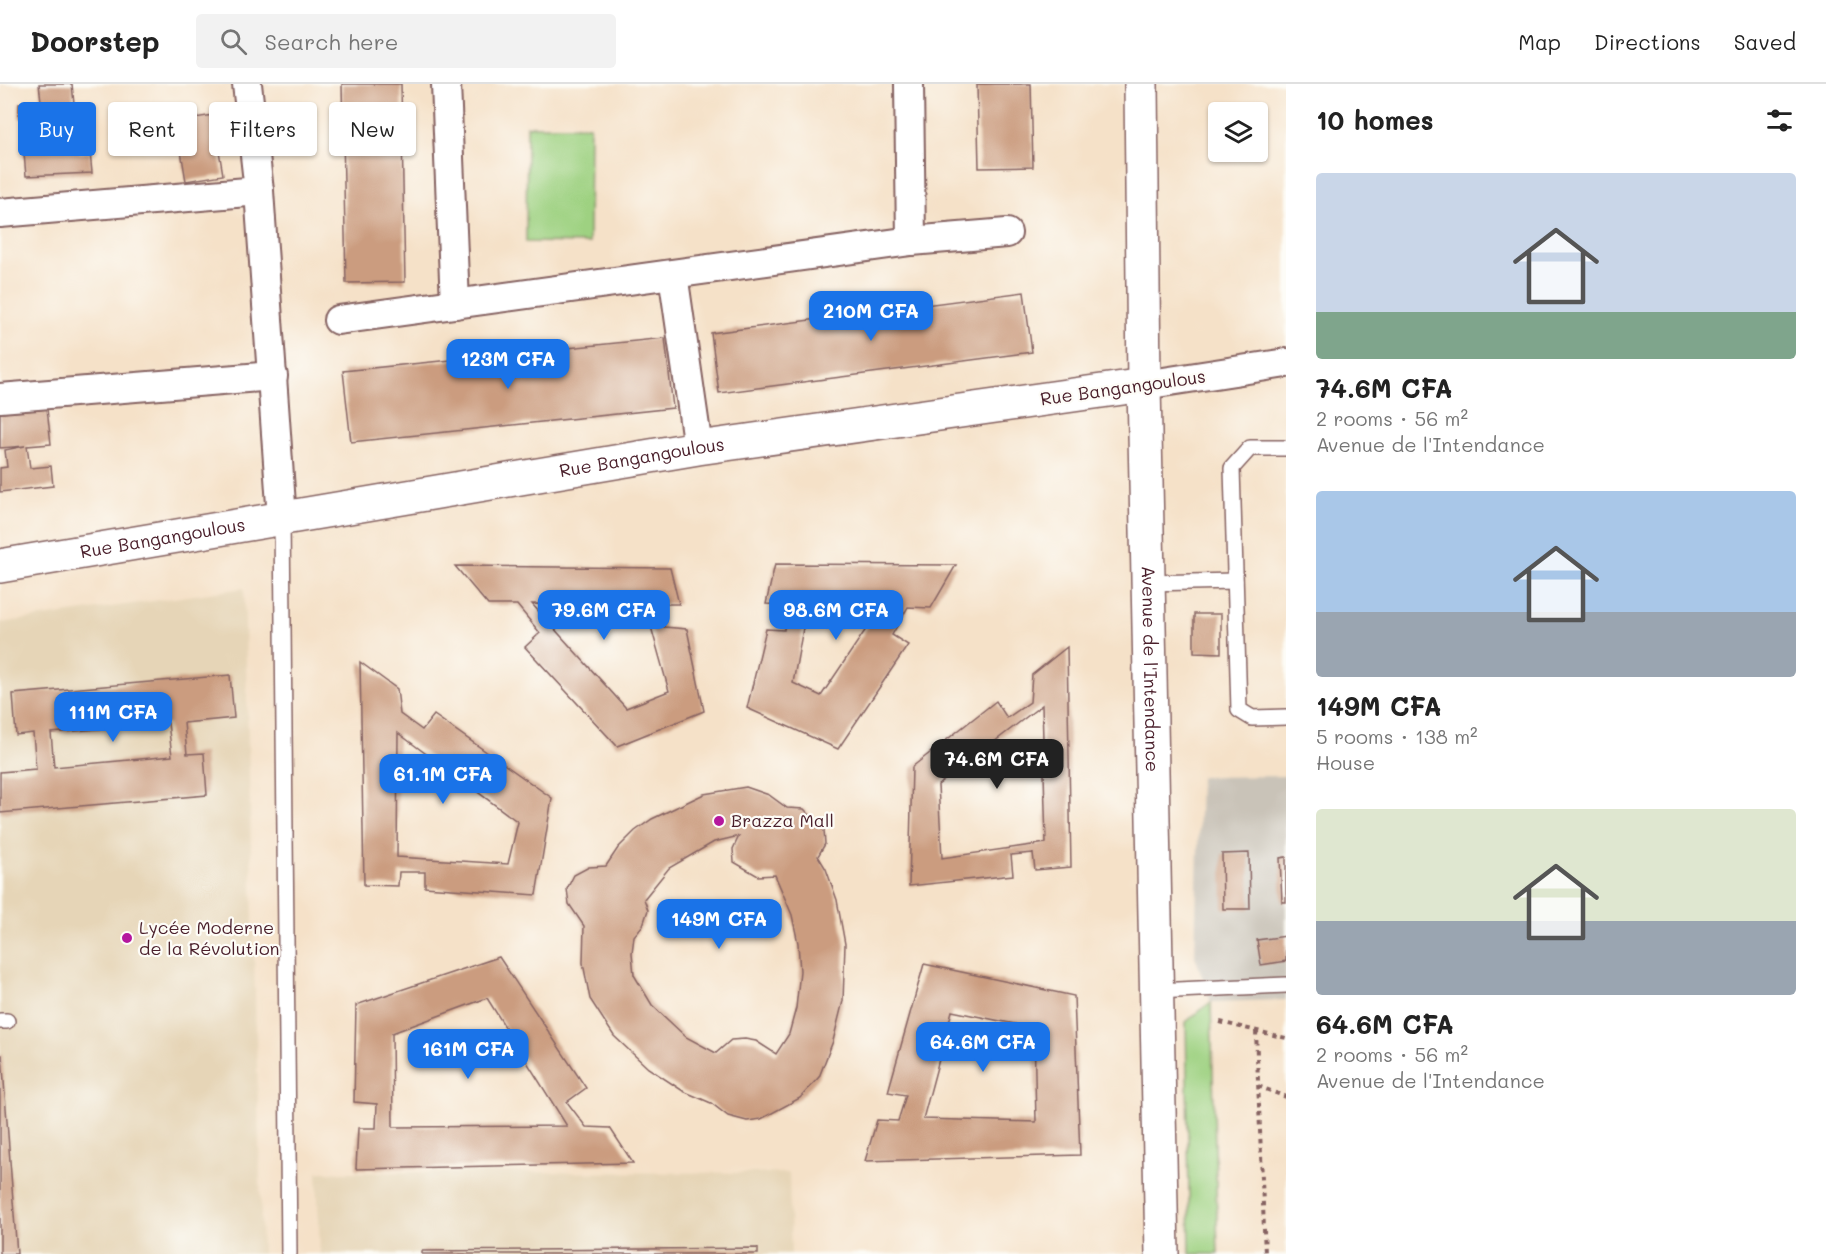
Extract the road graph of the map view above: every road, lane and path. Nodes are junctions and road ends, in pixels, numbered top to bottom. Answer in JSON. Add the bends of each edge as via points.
{"nodes":[{"id":1,"x":247,"y":84,"type":"edge"},
{"id":2,"x":446,"y":84,"type":"edge"},
{"id":3,"x":909,"y":84,"type":"edge"},
{"id":4,"x":1142,"y":84,"type":"edge"},
{"id":5,"x":259,"y":191,"type":"junction"},
{"id":6,"x":0,"y":213,"type":"edge"},
{"id":7,"x":1007,"y":233,"type":"dead end"},
{"id":8,"x":910,"y":241,"type":"junction"},
{"id":9,"x":673,"y":274,"type":"junction"},
{"id":10,"x":455,"y":304,"type":"junction"},
{"id":11,"x":338,"y":320,"type":"dead end"},
{"id":12,"x":1286,"y":363,"type":"edge"},
{"id":13,"x":273,"y":376,"type":"junction"},
{"id":14,"x":1143,"y":385,"type":"junction"},
{"id":15,"x":0,"y":398,"type":"edge"},
{"id":16,"x":699,"y":448,"type":"junction"},
{"id":17,"x":1286,"y":448,"type":"edge"},
{"id":18,"x":282,"y":519,"type":"junction"},
{"id":19,"x":0,"y":566,"type":"edge"},
{"id":20,"x":1235,"y":581,"type":"junction"},
{"id":21,"x":1148,"y":583,"type":"junction"},
{"id":22,"x":1286,"y":717,"type":"edge"},
{"id":23,"x":1286,"y":985,"type":"edge"},
{"id":24,"x":1156,"y":991,"type":"junction"},
{"id":25,"x":1220,"y":1022,"type":"dead end"},
{"id":26,"x":1256,"y":1031,"type":"junction"},
{"id":27,"x":1286,"y":1038,"type":"edge"},
{"id":28,"x":1258,"y":1086,"type":"junction"},
{"id":29,"x":1286,"y":1097,"type":"edge"},
{"id":30,"x":289,"y":1254,"type":"edge"},
{"id":31,"x":1162,"y":1254,"type":"edge"},
{"id":32,"x":1265,"y":1254,"type":"edge"}],
"edges":[{"from":1,"to":5,"type":"street"},
{"from":2,"to":10,"type":"street"},
{"from":3,"to":8,"type":"street"},
{"from":4,"to":14,"type":"main road","name":"Avenue de l'Intendance"},
{"from":5,"to":6,"type":"street"},
{"from":5,"to":13,"type":"street"},
{"from":7,"to":8,"type":"street"},
{"from":8,"to":9,"type":"street"},
{"from":9,"to":10,"type":"street"},
{"from":9,"to":16,"type":"street"},
{"from":10,"to":11,"type":"street"},
{"from":12,"to":14,"type":"street","name":"Rue Bangangoulous"},
{"from":13,"to":15,"type":"street"},
{"from":13,"to":18,"type":"street"},
{"from":14,"to":16,"type":"main road","name":"Rue Bangangoulous"},
{"from":14,"to":21,"type":"main road","name":"Avenue de l'Intendance"},
{"from":16,"to":18,"type":"main road","name":"Rue Bangangoulous"},
{"from":17,"to":20,"type":"lane","via":[[1250,448],[1232,468]]},
{"from":18,"to":19,"type":"main road","name":"Rue Bangangoulous"},
{"from":18,"to":30,"type":"lane"},
{"from":20,"to":21,"type":"lane"},
{"from":20,"to":22,"type":"lane","via":[[1239,710],[1252,718]]},
{"from":21,"to":24,"type":"main road","name":"Avenue de l'Intendance"},
{"from":23,"to":24,"type":"lane"},
{"from":24,"to":31,"type":"main road","name":"Avenue de l'Intendance"},
{"from":25,"to":26,"type":"path"},
{"from":26,"to":27,"type":"path"},
{"from":26,"to":28,"type":"path"},
{"from":28,"to":29,"type":"path"},
{"from":28,"to":32,"type":"path"}]}
